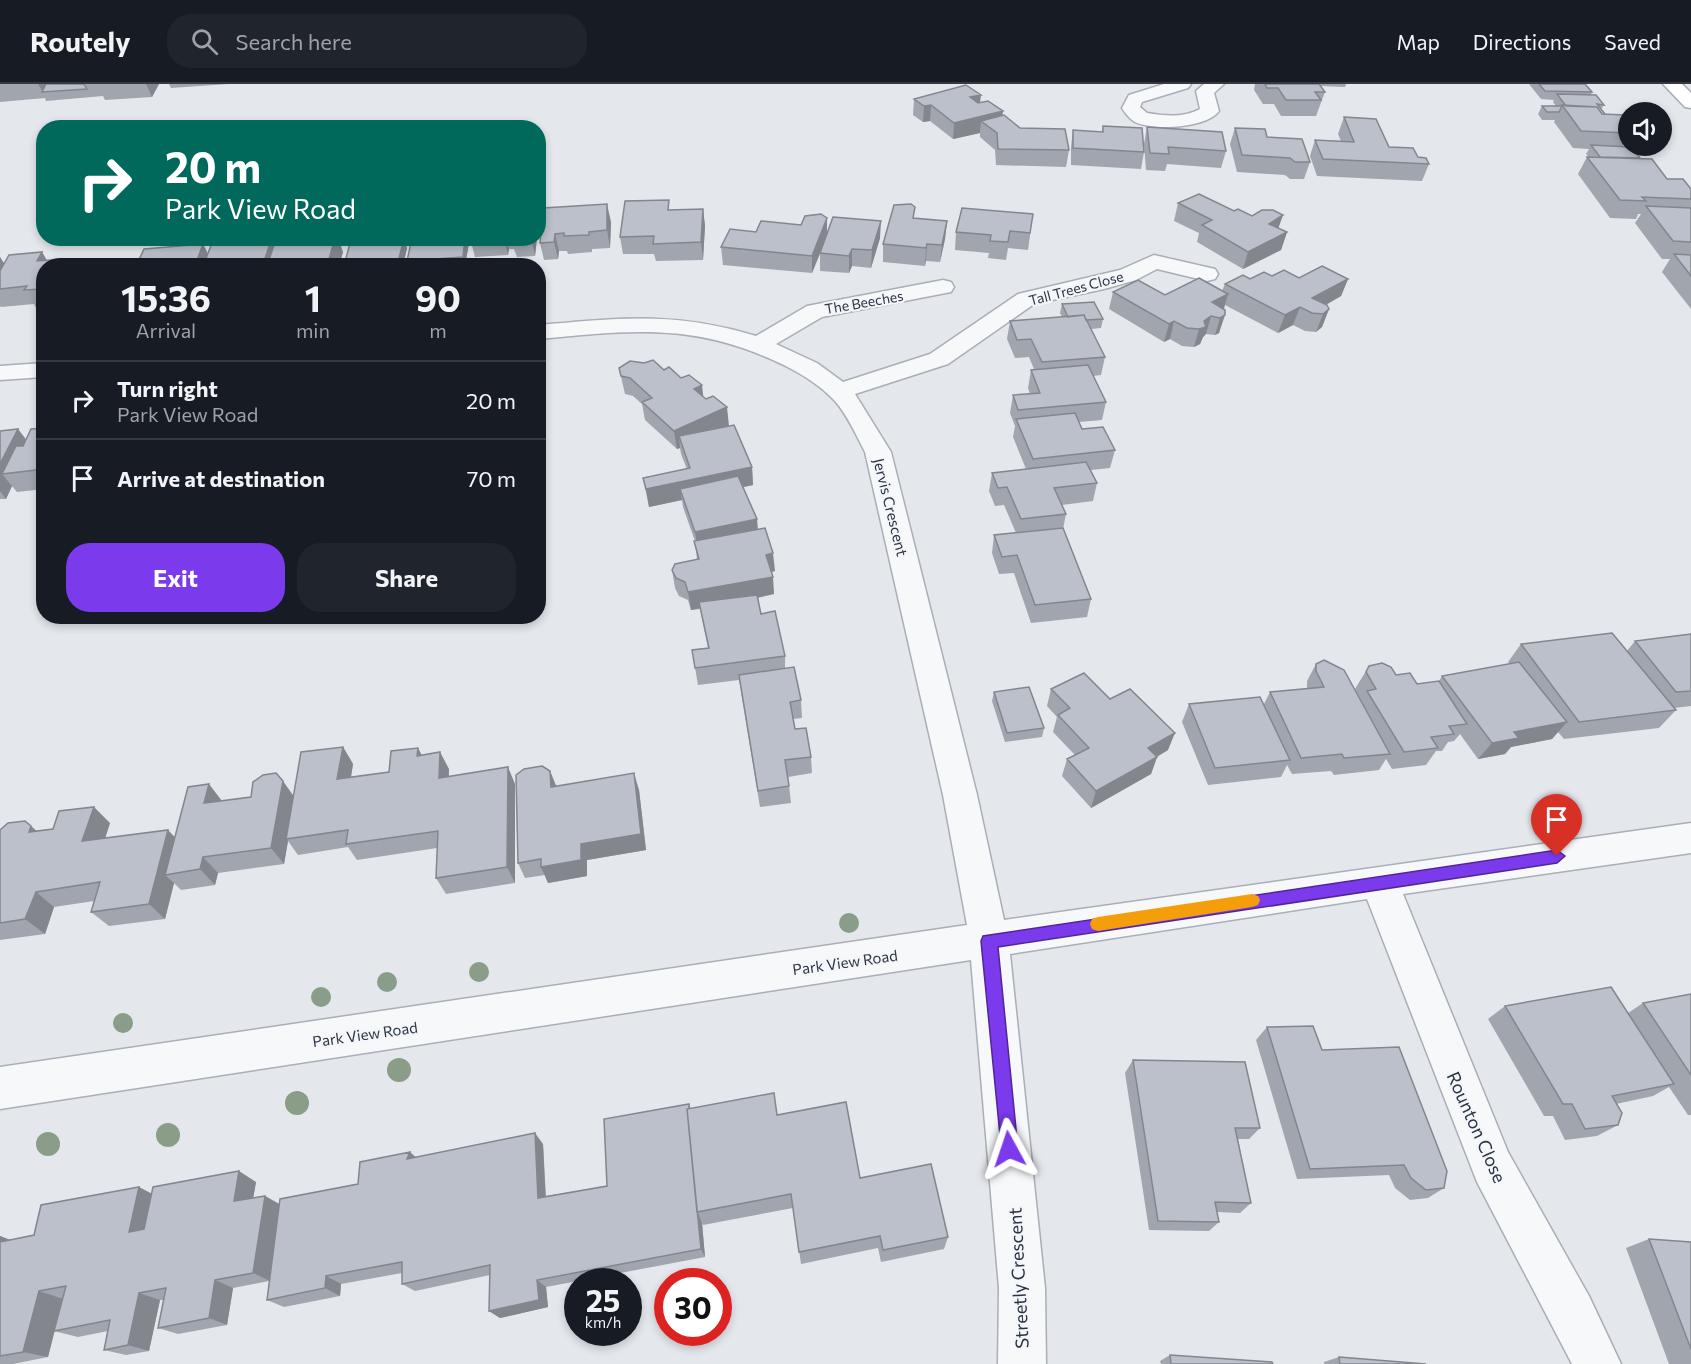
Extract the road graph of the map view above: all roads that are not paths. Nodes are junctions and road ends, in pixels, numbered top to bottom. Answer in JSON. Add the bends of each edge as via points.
{"nodes":[{"id":1,"x":1672,"y":84,"type":"edge"},
{"id":2,"x":1178,"y":86,"type":"edge"},
{"id":3,"x":1210,"y":88,"type":"edge"},
{"id":4,"x":1691,"y":104,"type":"edge"},
{"id":5,"x":1160,"y":238,"type":"dead end"},
{"id":6,"x":1154,"y":262,"type":"junction"},
{"id":7,"x":1207,"y":274,"type":"dead end"},
{"id":8,"x":943,"y":287,"type":"dead end"},
{"id":9,"x":546,"y":331,"type":"edge"},
{"id":10,"x":758,"y":345,"type":"junction"},
{"id":11,"x":36,"y":371,"type":"edge"},
{"id":12,"x":0,"y":373,"type":"edge"},
{"id":13,"x":838,"y":391,"type":"junction"},
{"id":14,"x":1691,"y":838,"type":"edge"},
{"id":15,"x":1379,"y":881,"type":"junction"},
{"id":16,"x":989,"y":941,"type":"junction"},
{"id":17,"x":0,"y":1088,"type":"edge"},
{"id":18,"x":1022,"y":1364,"type":"edge"},
{"id":19,"x":1597,"y":1364,"type":"edge"}],
"edges":[{"from":1,"to":4,"type":"main road"},
{"from":2,"to":3,"type":"street"},
{"from":2,"to":3,"type":"street","via":[[1135,99],[1131,108],[1141,118],[1185,122],[1210,111]]},
{"from":5,"to":6,"type":"street"},
{"from":6,"to":7,"type":"street"},
{"from":6,"to":13,"type":"street","name":"Tall Trees Close","via":[[1096,284],[1026,299],[939,359]]},
{"from":8,"to":10,"type":"street","name":"The Beeches","via":[[815,311]]},
{"from":9,"to":10,"type":"street","name":"Jervis Crescent","via":[[645,325],[693,327]]},
{"from":10,"to":13,"type":"street","name":"Jervis Crescent","via":[[797,362]]},
{"from":11,"to":12,"type":"street"},
{"from":13,"to":16,"type":"street","name":"Jervis Crescent","via":[[862,421],[878,452],[960,795]]},
{"from":14,"to":15,"type":"street","name":"Park View Road"},
{"from":15,"to":16,"type":"street","name":"Park View Road"},
{"from":15,"to":19,"type":"street","name":"Rounton Close","via":[[1492,1167]]},
{"from":16,"to":17,"type":"street","name":"Park View Road"},
{"from":16,"to":18,"type":"street","name":"Streetly Crescent","via":[[1022,1288]]}]}
